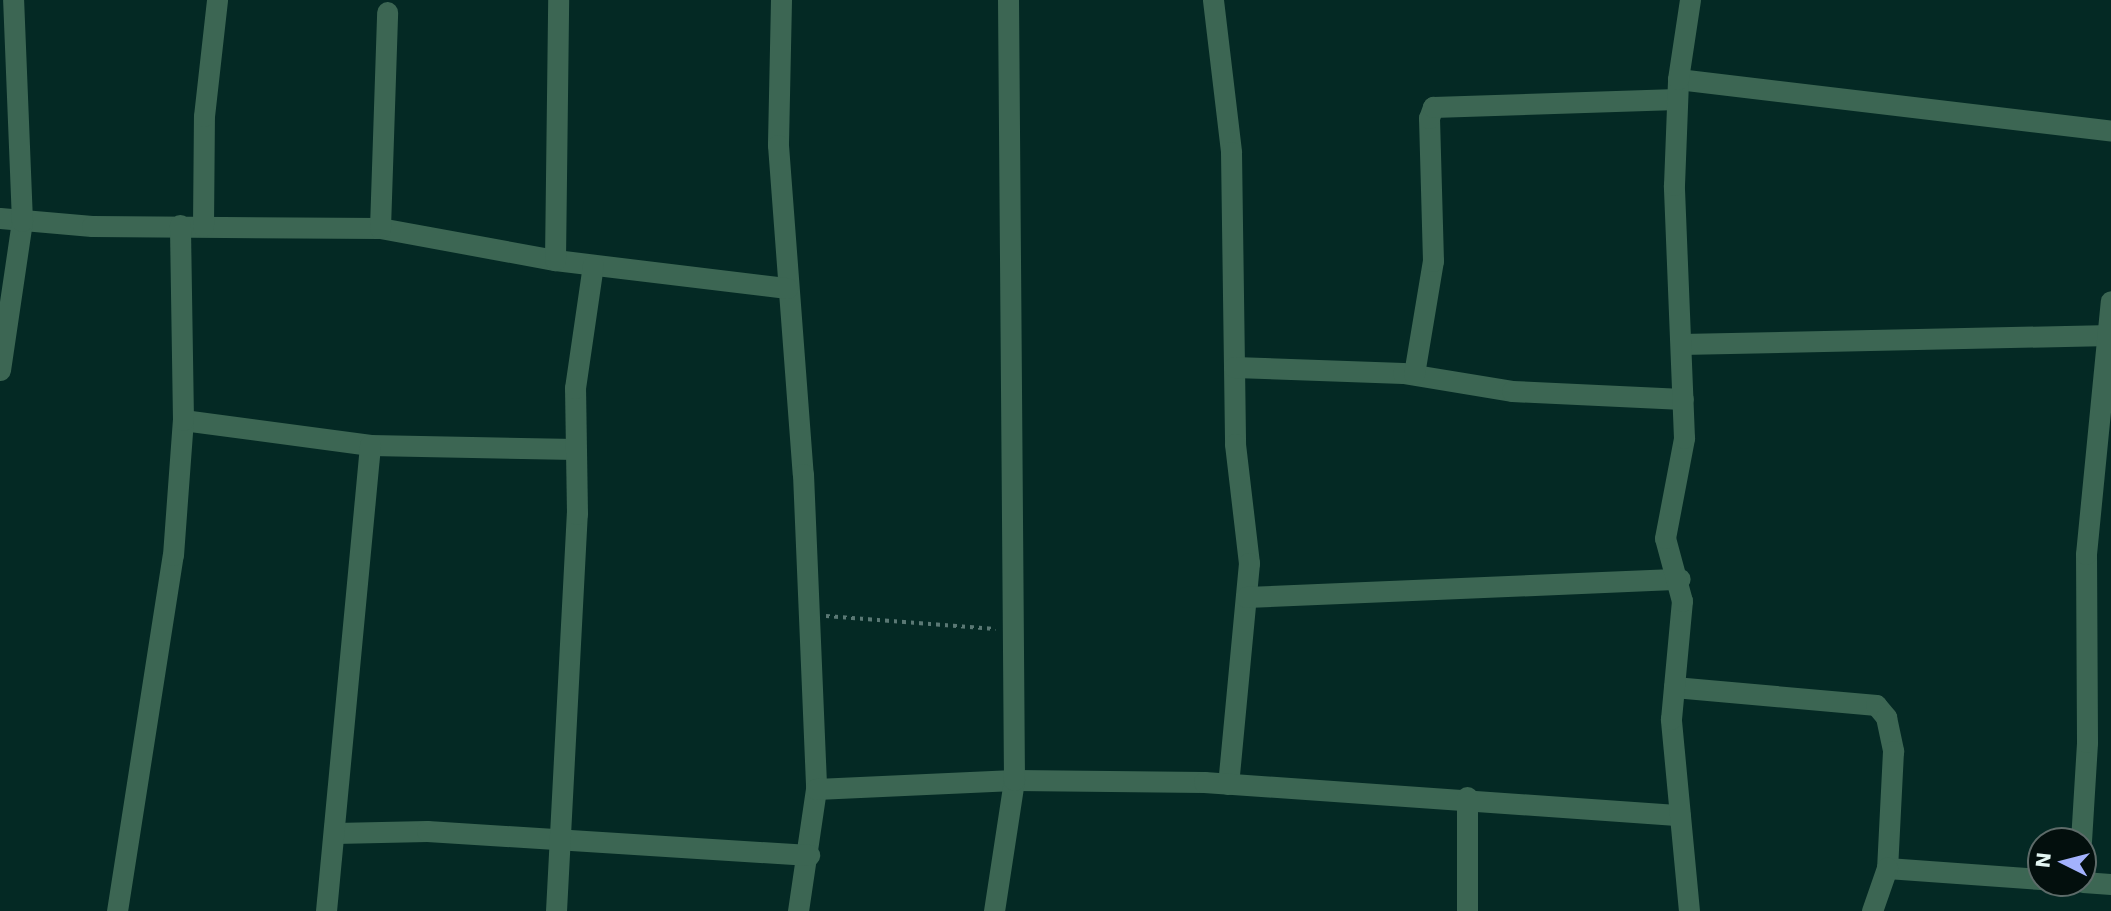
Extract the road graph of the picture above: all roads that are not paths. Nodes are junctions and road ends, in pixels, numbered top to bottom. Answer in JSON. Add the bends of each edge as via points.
{"nodes":[{"id":1,"x":13,"y":0,"type":"edge"},
{"id":2,"x":217,"y":0,"type":"edge"},
{"id":3,"x":558,"y":0,"type":"edge"},
{"id":4,"x":781,"y":0,"type":"edge"},
{"id":5,"x":1008,"y":0,"type":"edge"},
{"id":6,"x":1213,"y":0,"type":"edge"},
{"id":7,"x":1690,"y":0,"type":"edge"},
{"id":8,"x":387,"y":12,"type":"dead end"},
{"id":9,"x":1678,"y":89,"type":"junction"},
{"id":10,"x":2111,"y":131,"type":"edge"},
{"id":11,"x":0,"y":218,"type":"edge"},
{"id":12,"x":22,"y":221,"type":"junction"},
{"id":13,"x":180,"y":225,"type":"junction"},
{"id":14,"x":203,"y":226,"type":"junction"},
{"id":15,"x":380,"y":228,"type":"junction"},
{"id":16,"x":555,"y":260,"type":"junction"},
{"id":17,"x":593,"y":265,"type":"junction"},
{"id":18,"x":787,"y":288,"type":"junction"},
{"id":19,"x":2111,"y":301,"type":"edge"},
{"id":20,"x":2110,"y":335,"type":"edge"},
{"id":21,"x":1681,"y":344,"type":"junction"},
{"id":22,"x":1234,"y":367,"type":"junction"},
{"id":23,"x":0,"y":370,"type":"edge"},
{"id":24,"x":1414,"y":374,"type":"junction"},
{"id":25,"x":1683,"y":399,"type":"junction"},
{"id":26,"x":183,"y":420,"type":"junction"},
{"id":27,"x":370,"y":445,"type":"junction"},
{"id":28,"x":575,"y":449,"type":"junction"},
{"id":29,"x":1680,"y":579,"type":"junction"},
{"id":30,"x":1246,"y":597,"type":"junction"},
{"id":31,"x":1674,"y":687,"type":"junction"},
{"id":32,"x":1014,"y":780,"type":"junction"},
{"id":33,"x":1228,"y":784,"type":"junction"},
{"id":34,"x":816,"y":789,"type":"junction"},
{"id":35,"x":1468,"y":797,"type":"junction"},
{"id":36,"x":1680,"y":815,"type":"junction"},
{"id":37,"x":2082,"y":827,"type":"edge"},
{"id":38,"x":335,"y":833,"type":"junction"},
{"id":39,"x":560,"y":840,"type":"junction"},
{"id":40,"x":809,"y":855,"type":"junction"},
{"id":41,"x":1887,"y":868,"type":"junction"},
{"id":42,"x":2027,"y":878,"type":"edge"},
{"id":43,"x":117,"y":911,"type":"edge"},
{"id":44,"x":327,"y":911,"type":"edge"},
{"id":45,"x":556,"y":911,"type":"edge"},
{"id":46,"x":798,"y":911,"type":"edge"},
{"id":47,"x":994,"y":911,"type":"edge"},
{"id":48,"x":1466,"y":911,"type":"edge"},
{"id":49,"x":1689,"y":911,"type":"edge"},
{"id":50,"x":1872,"y":911,"type":"edge"}],
"edges":[{"from":1,"to":12,"type":"street","via":[[23,146]]},
{"from":2,"to":14,"type":"street","via":[[204,116]]},
{"from":3,"to":16,"type":"street"},
{"from":4,"to":18,"type":"street","via":[[778,145]]},
{"from":5,"to":32,"type":"street","via":[[1006,235]]},
{"from":6,"to":22,"type":"street","via":[[1231,152]]},
{"from":7,"to":9,"type":"street"},
{"from":8,"to":15,"type":"street"},
{"from":9,"to":10,"type":"street"},
{"from":9,"to":21,"type":"street","via":[[1674,185]]},
{"from":9,"to":24,"type":"street","via":[[1433,107],[1429,118],[1433,261]]},
{"from":11,"to":12,"type":"street"},
{"from":12,"to":13,"type":"street"},
{"from":12,"to":23,"type":"street"},
{"from":13,"to":14,"type":"street"},
{"from":13,"to":26,"type":"street"},
{"from":14,"to":15,"type":"street"},
{"from":15,"to":16,"type":"street"},
{"from":16,"to":17,"type":"street"},
{"from":17,"to":18,"type":"street"},
{"from":17,"to":28,"type":"street","via":[[575,388]]},
{"from":18,"to":34,"type":"street","via":[[811,615]]},
{"from":19,"to":20,"type":"street"},
{"from":20,"to":21,"type":"street"},
{"from":20,"to":37,"type":"street","via":[[2086,554],[2087,742]]},
{"from":21,"to":25,"type":"street"},
{"from":22,"to":24,"type":"street"},
{"from":22,"to":30,"type":"street","via":[[1236,444],[1248,530]]},
{"from":24,"to":25,"type":"street","via":[[1512,391]]},
{"from":25,"to":29,"type":"street","via":[[1682,465],[1666,522]]},
{"from":26,"to":27,"type":"street"},
{"from":26,"to":43,"type":"street","via":[[166,625]]},
{"from":27,"to":28,"type":"street"},
{"from":27,"to":38,"type":"street"},
{"from":28,"to":39,"type":"street","via":[[577,513]]},
{"from":29,"to":30,"type":"street"},
{"from":29,"to":31,"type":"street"},
{"from":30,"to":33,"type":"street"},
{"from":31,"to":36,"type":"street","via":[[1672,754]]},
{"from":31,"to":41,"type":"street","via":[[1876,705],[1891,732],[1893,751]]},
{"from":32,"to":33,"type":"street"},
{"from":32,"to":34,"type":"street"},
{"from":32,"to":47,"type":"street"},
{"from":33,"to":35,"type":"street"},
{"from":34,"to":40,"type":"street"},
{"from":35,"to":36,"type":"street"},
{"from":35,"to":48,"type":"street"},
{"from":36,"to":49,"type":"street"},
{"from":38,"to":39,"type":"street","via":[[427,831]]},
{"from":38,"to":44,"type":"street"},
{"from":39,"to":40,"type":"street"},
{"from":39,"to":45,"type":"street"},
{"from":40,"to":46,"type":"street"},
{"from":41,"to":42,"type":"street"},
{"from":41,"to":50,"type":"street"}]}
